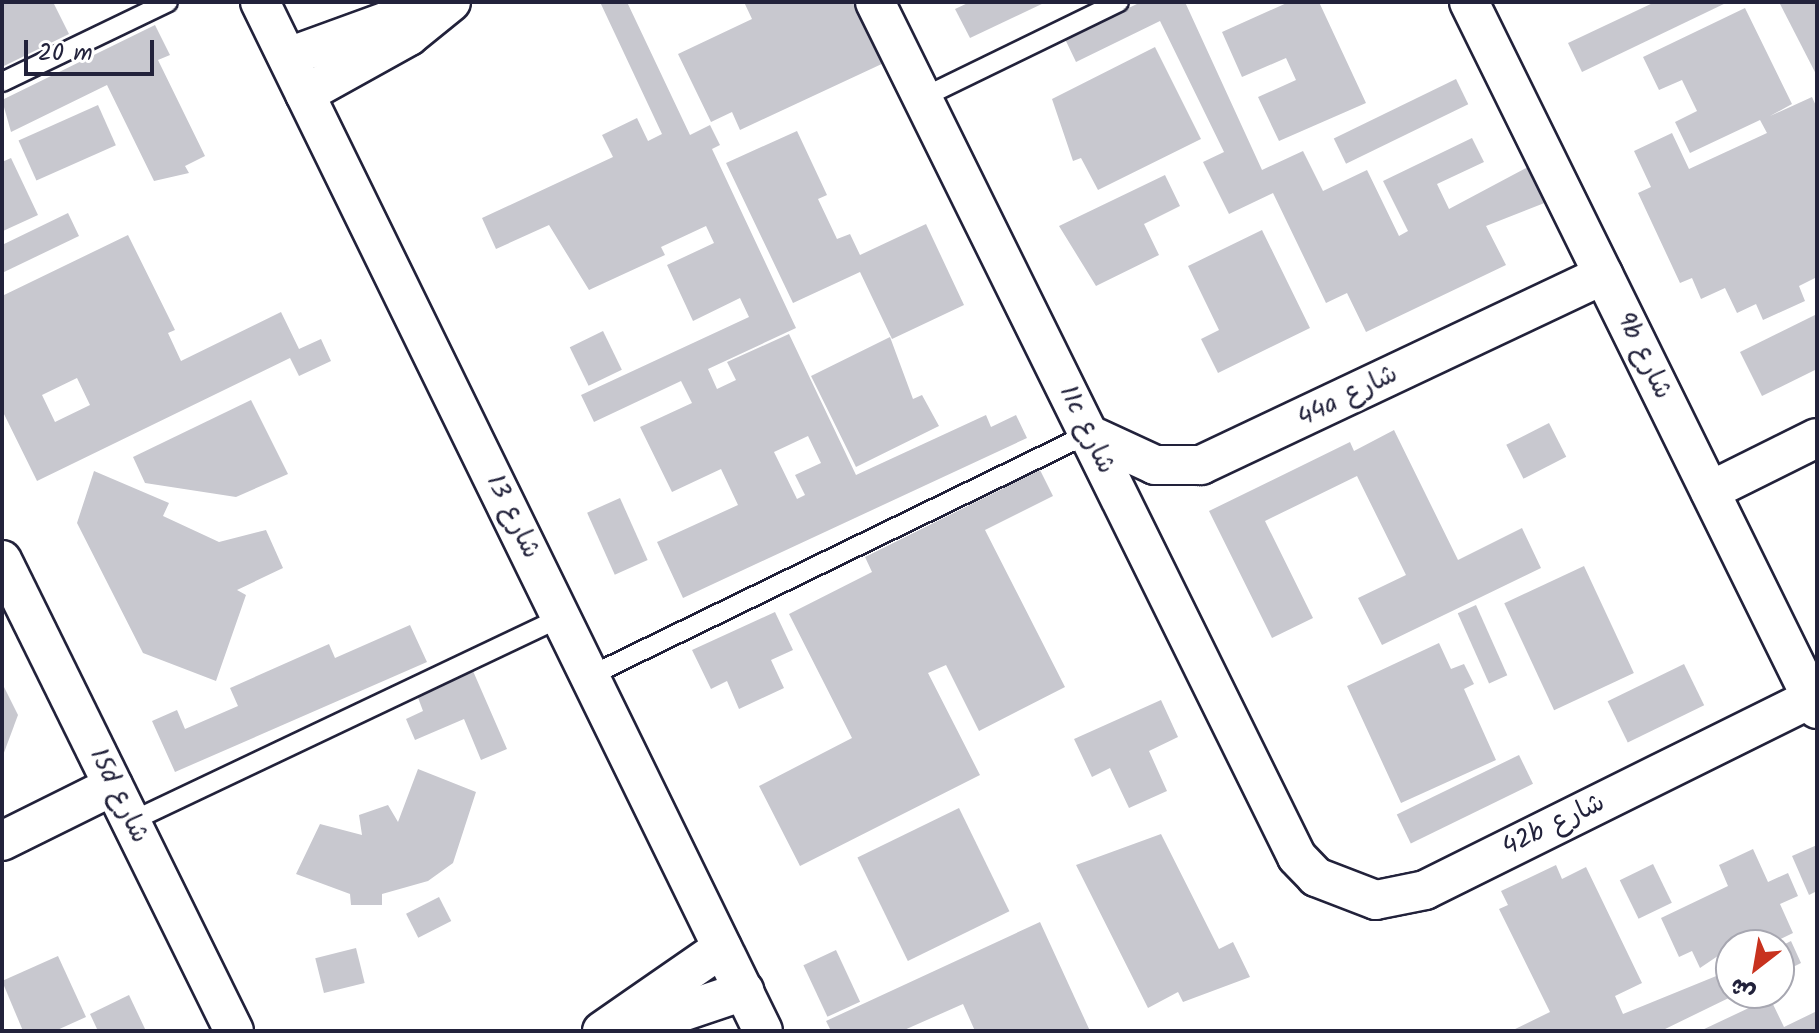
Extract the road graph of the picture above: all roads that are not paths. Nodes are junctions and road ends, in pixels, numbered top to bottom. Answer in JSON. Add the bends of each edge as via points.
{"nodes":[{"id":1,"x":168,"y":2,"type":"edge"},
{"id":2,"x":260,"y":2,"type":"edge"},
{"id":3,"x":444,"y":2,"type":"edge"},
{"id":4,"x":451,"y":2,"type":"edge"},
{"id":5,"x":875,"y":2,"type":"edge"},
{"id":6,"x":1119,"y":2,"type":"edge"},
{"id":7,"x":1469,"y":2,"type":"edge"},
{"id":8,"x":288,"y":57,"type":"junction"},
{"id":9,"x":2,"y":82,"type":"edge"},
{"id":10,"x":305,"y":94,"type":"junction"},
{"id":11,"x":922,"y":98,"type":"junction"},
{"id":12,"x":1603,"y":275,"type":"junction"},
{"id":13,"x":1088,"y":434,"type":"junction"},
{"id":14,"x":1817,"y":438,"type":"edge"},
{"id":15,"x":1710,"y":491,"type":"junction"},
{"id":16,"x":2,"y":560,"type":"edge"},
{"id":17,"x":561,"y":617,"type":"junction"},
{"id":18,"x":590,"y":676,"type":"junction"},
{"id":19,"x":1814,"y":704,"type":"edge"},
{"id":20,"x":113,"y":786,"type":"junction"},
{"id":21,"x":130,"y":822,"type":"junction"},
{"id":22,"x":2,"y":841,"type":"edge"},
{"id":23,"x":1297,"y":857,"type":"joint"},
{"id":24,"x":722,"y":948,"type":"junction"},
{"id":25,"x":744,"y":991,"type":"junction"},
{"id":26,"x":234,"y":1031,"type":"edge"},
{"id":27,"x":602,"y":1031,"type":"edge"},
{"id":28,"x":625,"y":1031,"type":"edge"},
{"id":29,"x":763,"y":1031,"type":"edge"}],
"edges":[{"from":1,"to":9,"type":"lane"},
{"from":2,"to":8,"type":"street","name":"شارع 13"},
{"from":3,"to":8,"type":"street"},
{"from":4,"to":10,"type":"street","via":[[409,36]]},
{"from":5,"to":11,"type":"street","name":"11c شارع"},
{"from":6,"to":11,"type":"lane"},
{"from":7,"to":12,"type":"street","name":"9b شارع"},
{"from":8,"to":10,"type":"street","name":"شارع 13"},
{"from":10,"to":17,"type":"street","name":"شارع 13"},
{"from":11,"to":13,"type":"street","name":"11c شارع"},
{"from":12,"to":13,"type":"street","name":"44a شارع","via":[[1201,465],[1155,465]]},
{"from":12,"to":15,"type":"street","name":"9b شارع"},
{"from":13,"to":18,"type":"lane"},
{"from":13,"to":23,"type":"street","name":"11c شارع"},
{"from":14,"to":15,"type":"street"},
{"from":15,"to":19,"type":"street","name":"9b شارع"},
{"from":16,"to":20,"type":"street","name":"15d شارع"},
{"from":17,"to":18,"type":"street","name":"شارع 13"},
{"from":17,"to":21,"type":"lane"},
{"from":18,"to":24,"type":"street","name":"شارع 13"},
{"from":19,"to":23,"type":"street","name":"42b شارع","via":[[1401,898],[1351,896]]},
{"from":20,"to":21,"type":"street","name":"15d شارع"},
{"from":20,"to":22,"type":"street"},
{"from":21,"to":26,"type":"street","name":"15d شارع"},
{"from":24,"to":25,"type":"street","name":"شارع 13"},
{"from":24,"to":27,"type":"street"},
{"from":25,"to":28,"type":"street"},
{"from":25,"to":29,"type":"street","name":"شارع 13"}]}
